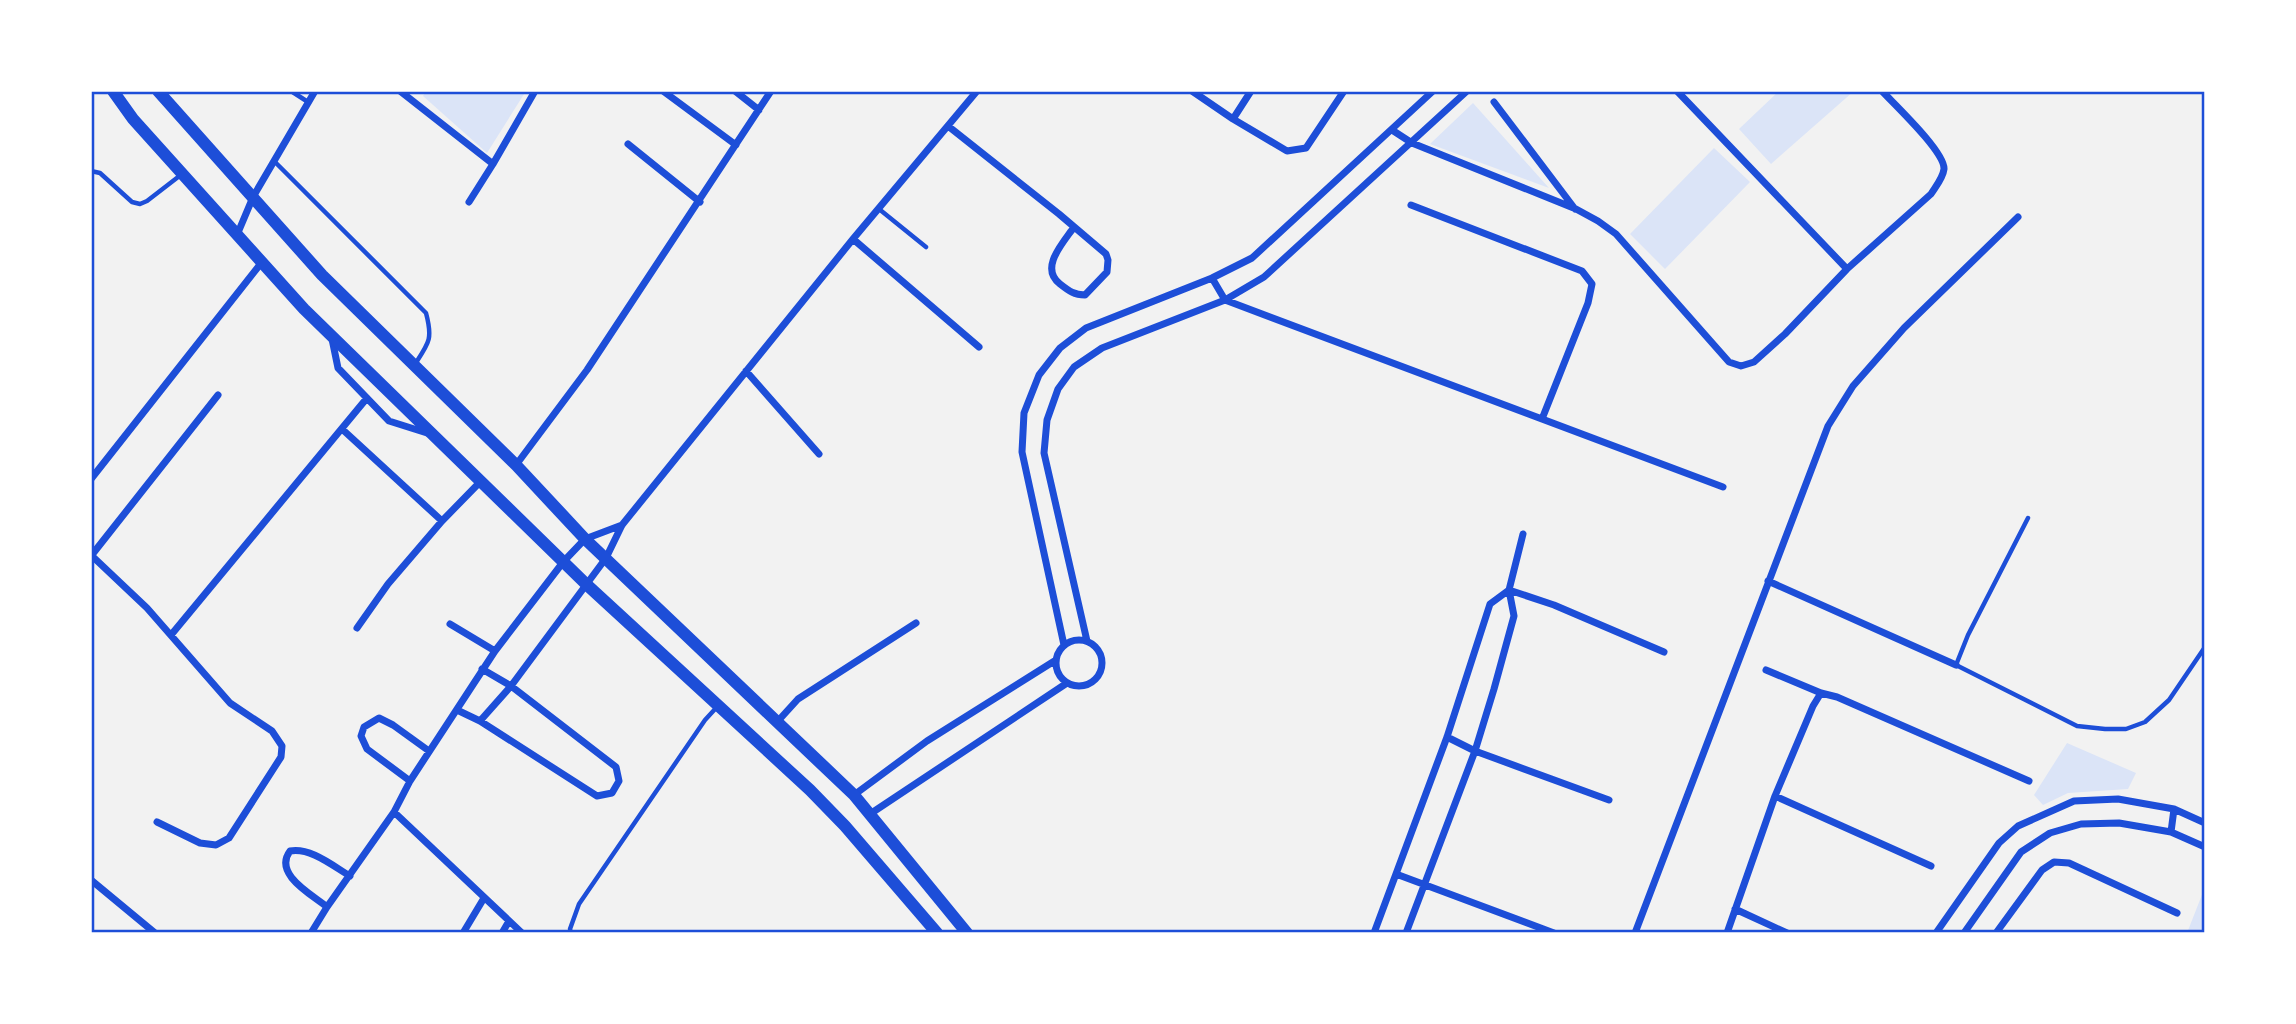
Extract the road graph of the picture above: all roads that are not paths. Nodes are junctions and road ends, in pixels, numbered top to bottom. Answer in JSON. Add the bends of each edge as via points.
{"nodes":[{"id":1,"x":113,"y":91,"type":"edge"},
{"id":2,"x":158,"y":91,"type":"edge"},
{"id":3,"x":291,"y":91,"type":"edge"},
{"id":4,"x":316,"y":91,"type":"edge"},
{"id":5,"x":400,"y":91,"type":"edge"},
{"id":6,"x":535,"y":91,"type":"edge"},
{"id":7,"x":663,"y":91,"type":"edge"},
{"id":8,"x":735,"y":91,"type":"edge"},
{"id":9,"x":771,"y":91,"type":"edge"},
{"id":10,"x":977,"y":91,"type":"edge"},
{"id":11,"x":1192,"y":91,"type":"edge"},
{"id":12,"x":1251,"y":91,"type":"edge"},
{"id":13,"x":1344,"y":91,"type":"edge"},
{"id":14,"x":1433,"y":91,"type":"edge"},
{"id":15,"x":1467,"y":91,"type":"edge"},
{"id":16,"x":1677,"y":91,"type":"edge"},
{"id":17,"x":1882,"y":91,"type":"edge"},
{"id":18,"x":410,"y":94,"type":"edge"},
{"id":19,"x":309,"y":102,"type":"junction"},
{"id":20,"x":1494,"y":102,"type":"dead end"},
{"id":21,"x":759,"y":110,"type":"junction"},
{"id":22,"x":1233,"y":119,"type":"junction"},
{"id":23,"x":948,"y":125,"type":"junction"},
{"id":24,"x":1392,"y":130,"type":"junction"},
{"id":25,"x":1412,"y":143,"type":"junction"},
{"id":26,"x":628,"y":144,"type":"dead end"},
{"id":27,"x":736,"y":145,"type":"junction"},
{"id":28,"x":274,"y":161,"type":"junction"},
{"id":29,"x":493,"y":164,"type":"junction"},
{"id":30,"x":91,"y":171,"type":"edge"},
{"id":31,"x":182,"y":173,"type":"junction"},
{"id":32,"x":253,"y":197,"type":"junction"},
{"id":33,"x":468,"y":202,"type":"dead end"},
{"id":34,"x":700,"y":202,"type":"junction"},
{"id":35,"x":1411,"y":205,"type":"dead end"},
{"id":36,"x":879,"y":208,"type":"junction"},
{"id":37,"x":1576,"y":209,"type":"junction"},
{"id":38,"x":2018,"y":217,"type":"dead end"},
{"id":39,"x":1074,"y":227,"type":"junction"},
{"id":40,"x":237,"y":235,"type":"junction"},
{"id":41,"x":853,"y":239,"type":"junction"},
{"id":42,"x":926,"y":247,"type":"dead end"},
{"id":43,"x":262,"y":262,"type":"junction"},
{"id":44,"x":1847,"y":269,"type":"junction"},
{"id":45,"x":1212,"y":278,"type":"junction"},
{"id":46,"x":1225,"y":300,"type":"junction"},
{"id":47,"x":331,"y":335,"type":"junction"},
{"id":48,"x":979,"y":347,"type":"dead end"},
{"id":49,"x":415,"y":365,"type":"junction"},
{"id":50,"x":746,"y":371,"type":"junction"},
{"id":51,"x":218,"y":395,"type":"dead end"},
{"id":52,"x":367,"y":398,"type":"junction"},
{"id":53,"x":1542,"y":419,"type":"junction"},
{"id":54,"x":342,"y":429,"type":"junction"},
{"id":55,"x":436,"y":436,"type":"junction"},
{"id":56,"x":819,"y":454,"type":"dead end"},
{"id":57,"x":516,"y":465,"type":"junction"},
{"id":58,"x":91,"y":479,"type":"edge"},
{"id":59,"x":482,"y":480,"type":"junction"},
{"id":60,"x":1723,"y":487,"type":"dead end"},
{"id":61,"x":2028,"y":518,"type":"dead end"},
{"id":62,"x":442,"y":521,"type":"junction"},
{"id":63,"x":622,"y":525,"type":"junction"},
{"id":64,"x":1523,"y":534,"type":"dead end"},
{"id":65,"x":585,"y":539,"type":"junction"},
{"id":66,"x":91,"y":556,"type":"edge"},
{"id":67,"x":606,"y":558,"type":"junction"},
{"id":68,"x":564,"y":561,"type":"junction"},
{"id":69,"x":1768,"y":581,"type":"junction"},
{"id":70,"x":586,"y":584,"type":"junction"},
{"id":71,"x":1509,"y":590,"type":"junction"},
{"id":72,"x":916,"y":623,"type":"dead end"},
{"id":73,"x":450,"y":624,"type":"dead end"},
{"id":74,"x":357,"y":628,"type":"dead end"},
{"id":75,"x":172,"y":635,"type":"junction"},
{"id":76,"x":1087,"y":641,"type":"junction"},
{"id":77,"x":1064,"y":645,"type":"junction"},
{"id":78,"x":2205,"y":647,"type":"edge"},
{"id":79,"x":495,"y":651,"type":"junction"},
{"id":80,"x":1664,"y":652,"type":"dead end"},
{"id":81,"x":1056,"y":660,"type":"junction"},
{"id":82,"x":1956,"y":665,"type":"junction"},
{"id":83,"x":482,"y":669,"type":"junction"},
{"id":84,"x":1766,"y":670,"type":"dead end"},
{"id":85,"x":1068,"y":683,"type":"junction"},
{"id":86,"x":511,"y":686,"type":"junction"},
{"id":87,"x":1821,"y":693,"type":"junction"},
{"id":88,"x":719,"y":705,"type":"junction"},
{"id":89,"x":457,"y":710,"type":"junction"},
{"id":90,"x":480,"y":721,"type":"junction"},
{"id":91,"x":778,"y":721,"type":"junction"},
{"id":92,"x":1447,"y":737,"type":"junction"},
{"id":93,"x":429,"y":751,"type":"junction"},
{"id":94,"x":1475,"y":751,"type":"junction"},
{"id":95,"x":410,"y":781,"type":"junction"},
{"id":96,"x":2029,"y":781,"type":"dead end"},
{"id":97,"x":854,"y":795,"type":"junction"},
{"id":98,"x":1775,"y":796,"type":"junction"},
{"id":99,"x":1609,"y":800,"type":"dead end"},
{"id":100,"x":2174,"y":809,"type":"junction"},
{"id":101,"x":394,"y":812,"type":"junction"},
{"id":102,"x":870,"y":814,"type":"junction"},
{"id":103,"x":157,"y":822,"type":"dead end"},
{"id":104,"x":2205,"y":823,"type":"edge"},
{"id":105,"x":2171,"y":831,"type":"junction"},
{"id":106,"x":2205,"y":847,"type":"edge"},
{"id":107,"x":1931,"y":866,"type":"dead end"},
{"id":108,"x":1396,"y":874,"type":"junction"},
{"id":109,"x":350,"y":876,"type":"junction"},
{"id":110,"x":91,"y":880,"type":"edge"},
{"id":111,"x":1424,"y":884,"type":"junction"},
{"id":112,"x":484,"y":898,"type":"junction"},
{"id":113,"x":327,"y":907,"type":"junction"},
{"id":114,"x":1735,"y":909,"type":"junction"},
{"id":115,"x":2177,"y":913,"type":"dead end"},
{"id":116,"x":509,"y":922,"type":"junction"},
{"id":117,"x":155,"y":933,"type":"edge"},
{"id":118,"x":311,"y":933,"type":"edge"},
{"id":119,"x":463,"y":933,"type":"edge"},
{"id":120,"x":502,"y":933,"type":"edge"},
{"id":121,"x":522,"y":933,"type":"edge"},
{"id":122,"x":571,"y":933,"type":"edge"},
{"id":123,"x":937,"y":933,"type":"edge"},
{"id":124,"x":967,"y":933,"type":"edge"},
{"id":125,"x":1374,"y":933,"type":"edge"},
{"id":126,"x":1405,"y":933,"type":"edge"},
{"id":127,"x":1554,"y":933,"type":"edge"},
{"id":128,"x":1635,"y":933,"type":"edge"},
{"id":129,"x":1727,"y":933,"type":"edge"},
{"id":130,"x":1787,"y":933,"type":"edge"},
{"id":131,"x":1936,"y":933,"type":"edge"},
{"id":132,"x":1964,"y":933,"type":"edge"},
{"id":133,"x":1996,"y":933,"type":"edge"}],
"edges":[{"from":1,"to":31,"type":"main road"},
{"from":2,"to":32,"type":"main road"},
{"from":3,"to":19,"type":"lane"},
{"from":4,"to":19,"type":"street"},
{"from":5,"to":18,"type":"street"},
{"from":6,"to":29,"type":"street"},
{"from":7,"to":27,"type":"street"},
{"from":8,"to":21,"type":"street"},
{"from":9,"to":21,"type":"street"},
{"from":10,"to":23,"type":"street"},
{"from":11,"to":22,"type":"street"},
{"from":12,"to":22,"type":"street"},
{"from":13,"to":22,"type":"street","via":[[1301,150],[1281,149]]},
{"from":14,"to":24,"type":"street"},
{"from":15,"to":25,"type":"street"},
{"from":16,"to":44,"type":"street"},
{"from":17,"to":44,"type":"street","via":[[1939,153],[1944,167],[1931,194]]},
{"from":18,"to":29,"type":"street"},
{"from":19,"to":28,"type":"street"},
{"from":20,"to":37,"type":"street"},
{"from":21,"to":27,"type":"street"},
{"from":23,"to":36,"type":"street"},
{"from":23,"to":39,"type":"street"},
{"from":24,"to":25,"type":"street"},
{"from":24,"to":45,"type":"street","via":[[1252,258]]},
{"from":25,"to":37,"type":"street"},
{"from":25,"to":46,"type":"street","via":[[1264,277]]},
{"from":26,"to":34,"type":"street"},
{"from":27,"to":34,"type":"street"},
{"from":28,"to":32,"type":"street"},
{"from":28,"to":49,"type":"lane","via":[[426,313],[429,343]]},
{"from":29,"to":33,"type":"street"},
{"from":30,"to":31,"type":"lane","via":[[140,204]]},
{"from":31,"to":40,"type":"main road"},
{"from":32,"to":40,"type":"street"},
{"from":32,"to":49,"type":"main road","via":[[322,275]]},
{"from":34,"to":57,"type":"street","via":[[587,370]]},
{"from":35,"to":53,"type":"street","via":[[1582,271],[1592,284]]},
{"from":36,"to":41,"type":"street"},
{"from":36,"to":42,"type":"lane"},
{"from":37,"to":44,"type":"street","via":[[1616,234],[1729,362],[1741,366],[1754,362],[1785,334]]},
{"from":38,"to":69,"type":"street","via":[[1904,328],[1853,386],[1828,426]]},
{"from":39,"to":39,"type":"street","via":[[1108,260],[1103,279],[1085,295],[1073,294],[1051,272],[1057,252]]},
{"from":40,"to":43,"type":"main road"},
{"from":41,"to":48,"type":"street"},
{"from":41,"to":50,"type":"street"},
{"from":43,"to":47,"type":"main road"},
{"from":43,"to":58,"type":"street"},
{"from":45,"to":46,"type":"street"},
{"from":45,"to":77,"type":"street","via":[[1086,328],[1060,348],[1039,375],[1024,413],[1022,452]]},
{"from":46,"to":53,"type":"street"},
{"from":46,"to":76,"type":"street","via":[[1102,348],[1074,368],[1058,389],[1047,420],[1044,453]]},
{"from":47,"to":52,"type":"street","via":[[338,368]]},
{"from":47,"to":55,"type":"main road"},
{"from":49,"to":57,"type":"main road"},
{"from":50,"to":56,"type":"street"},
{"from":50,"to":63,"type":"street"},
{"from":51,"to":66,"type":"street"},
{"from":52,"to":54,"type":"street"},
{"from":52,"to":55,"type":"street","via":[[388,421]]},
{"from":53,"to":60,"type":"street"},
{"from":54,"to":62,"type":"street"},
{"from":54,"to":75,"type":"street"},
{"from":55,"to":59,"type":"main road"},
{"from":57,"to":65,"type":"main road"},
{"from":59,"to":62,"type":"street"},
{"from":59,"to":68,"type":"main road"},
{"from":61,"to":82,"type":"lane"},
{"from":62,"to":74,"type":"street"},
{"from":63,"to":65,"type":"street"},
{"from":63,"to":67,"type":"street"},
{"from":64,"to":71,"type":"street"},
{"from":65,"to":67,"type":"main road"},
{"from":65,"to":68,"type":"street"},
{"from":66,"to":75,"type":"street"},
{"from":67,"to":70,"type":"street"},
{"from":67,"to":91,"type":"main road"},
{"from":68,"to":70,"type":"main road"},
{"from":68,"to":79,"type":"street"},
{"from":69,"to":82,"type":"street"},
{"from":69,"to":128,"type":"street"},
{"from":70,"to":86,"type":"street"},
{"from":70,"to":88,"type":"main road"},
{"from":71,"to":80,"type":"street"},
{"from":71,"to":92,"type":"street","via":[[1490,604]]},
{"from":71,"to":94,"type":"street","via":[[1514,616]]},
{"from":72,"to":91,"type":"street","via":[[798,699]]},
{"from":73,"to":79,"type":"street"},
{"from":75,"to":103,"type":"street","via":[[230,703],[272,732],[282,746],[282,757],[229,838],[216,845],[200,843]]},
{"from":76,"to":77,"type":"street"},
{"from":76,"to":85,"type":"street","via":[[1102,657],[1100,674],[1085,685]]},
{"from":77,"to":81,"type":"street"},
{"from":78,"to":82,"type":"lane","via":[[2169,700],[2145,722],[2126,729],[2077,726]]},
{"from":79,"to":83,"type":"street"},
{"from":81,"to":85,"type":"street","via":[[1060,677]]},
{"from":81,"to":97,"type":"street","via":[[928,741]]},
{"from":83,"to":86,"type":"street"},
{"from":83,"to":89,"type":"street"},
{"from":84,"to":87,"type":"street"},
{"from":85,"to":102,"type":"street"},
{"from":86,"to":90,"type":"street"},
{"from":86,"to":90,"type":"street","via":[[616,767],[619,781],[612,793],[597,796]]},
{"from":87,"to":96,"type":"street"},
{"from":87,"to":98,"type":"street"},
{"from":88,"to":122,"type":"lane","via":[[579,904]]},
{"from":88,"to":123,"type":"main road","via":[[831,811]]},
{"from":89,"to":90,"type":"street"},
{"from":89,"to":93,"type":"street"},
{"from":91,"to":97,"type":"main road"},
{"from":92,"to":94,"type":"street"},
{"from":92,"to":108,"type":"street"},
{"from":93,"to":95,"type":"street"},
{"from":93,"to":95,"type":"street","via":[[379,718],[364,727],[361,736],[367,749]]},
{"from":94,"to":99,"type":"street"},
{"from":94,"to":111,"type":"street"},
{"from":95,"to":101,"type":"street"},
{"from":97,"to":102,"type":"main road"},
{"from":98,"to":107,"type":"street"},
{"from":98,"to":114,"type":"street"},
{"from":100,"to":104,"type":"street"},
{"from":100,"to":105,"type":"street"},
{"from":100,"to":131,"type":"street","via":[[2118,799],[2074,800],[2018,827],[1999,843]]},
{"from":101,"to":109,"type":"street"},
{"from":101,"to":112,"type":"street"},
{"from":102,"to":124,"type":"main road"},
{"from":105,"to":106,"type":"street"},
{"from":105,"to":132,"type":"street","via":[[2119,823],[2081,824],[2050,833],[2021,852]]},
{"from":108,"to":111,"type":"street"},
{"from":108,"to":125,"type":"street"},
{"from":109,"to":113,"type":"street"},
{"from":109,"to":113,"type":"street","via":[[297,850],[284,858],[284,867],[294,881]]},
{"from":110,"to":117,"type":"street"},
{"from":111,"to":126,"type":"street"},
{"from":111,"to":127,"type":"street"},
{"from":112,"to":116,"type":"street"},
{"from":112,"to":119,"type":"street"},
{"from":113,"to":118,"type":"street"},
{"from":114,"to":129,"type":"street"},
{"from":114,"to":130,"type":"street"},
{"from":115,"to":133,"type":"street","via":[[2069,863],[2054,862],[2042,870]]},
{"from":116,"to":120,"type":"street"},
{"from":116,"to":121,"type":"street"}]}
